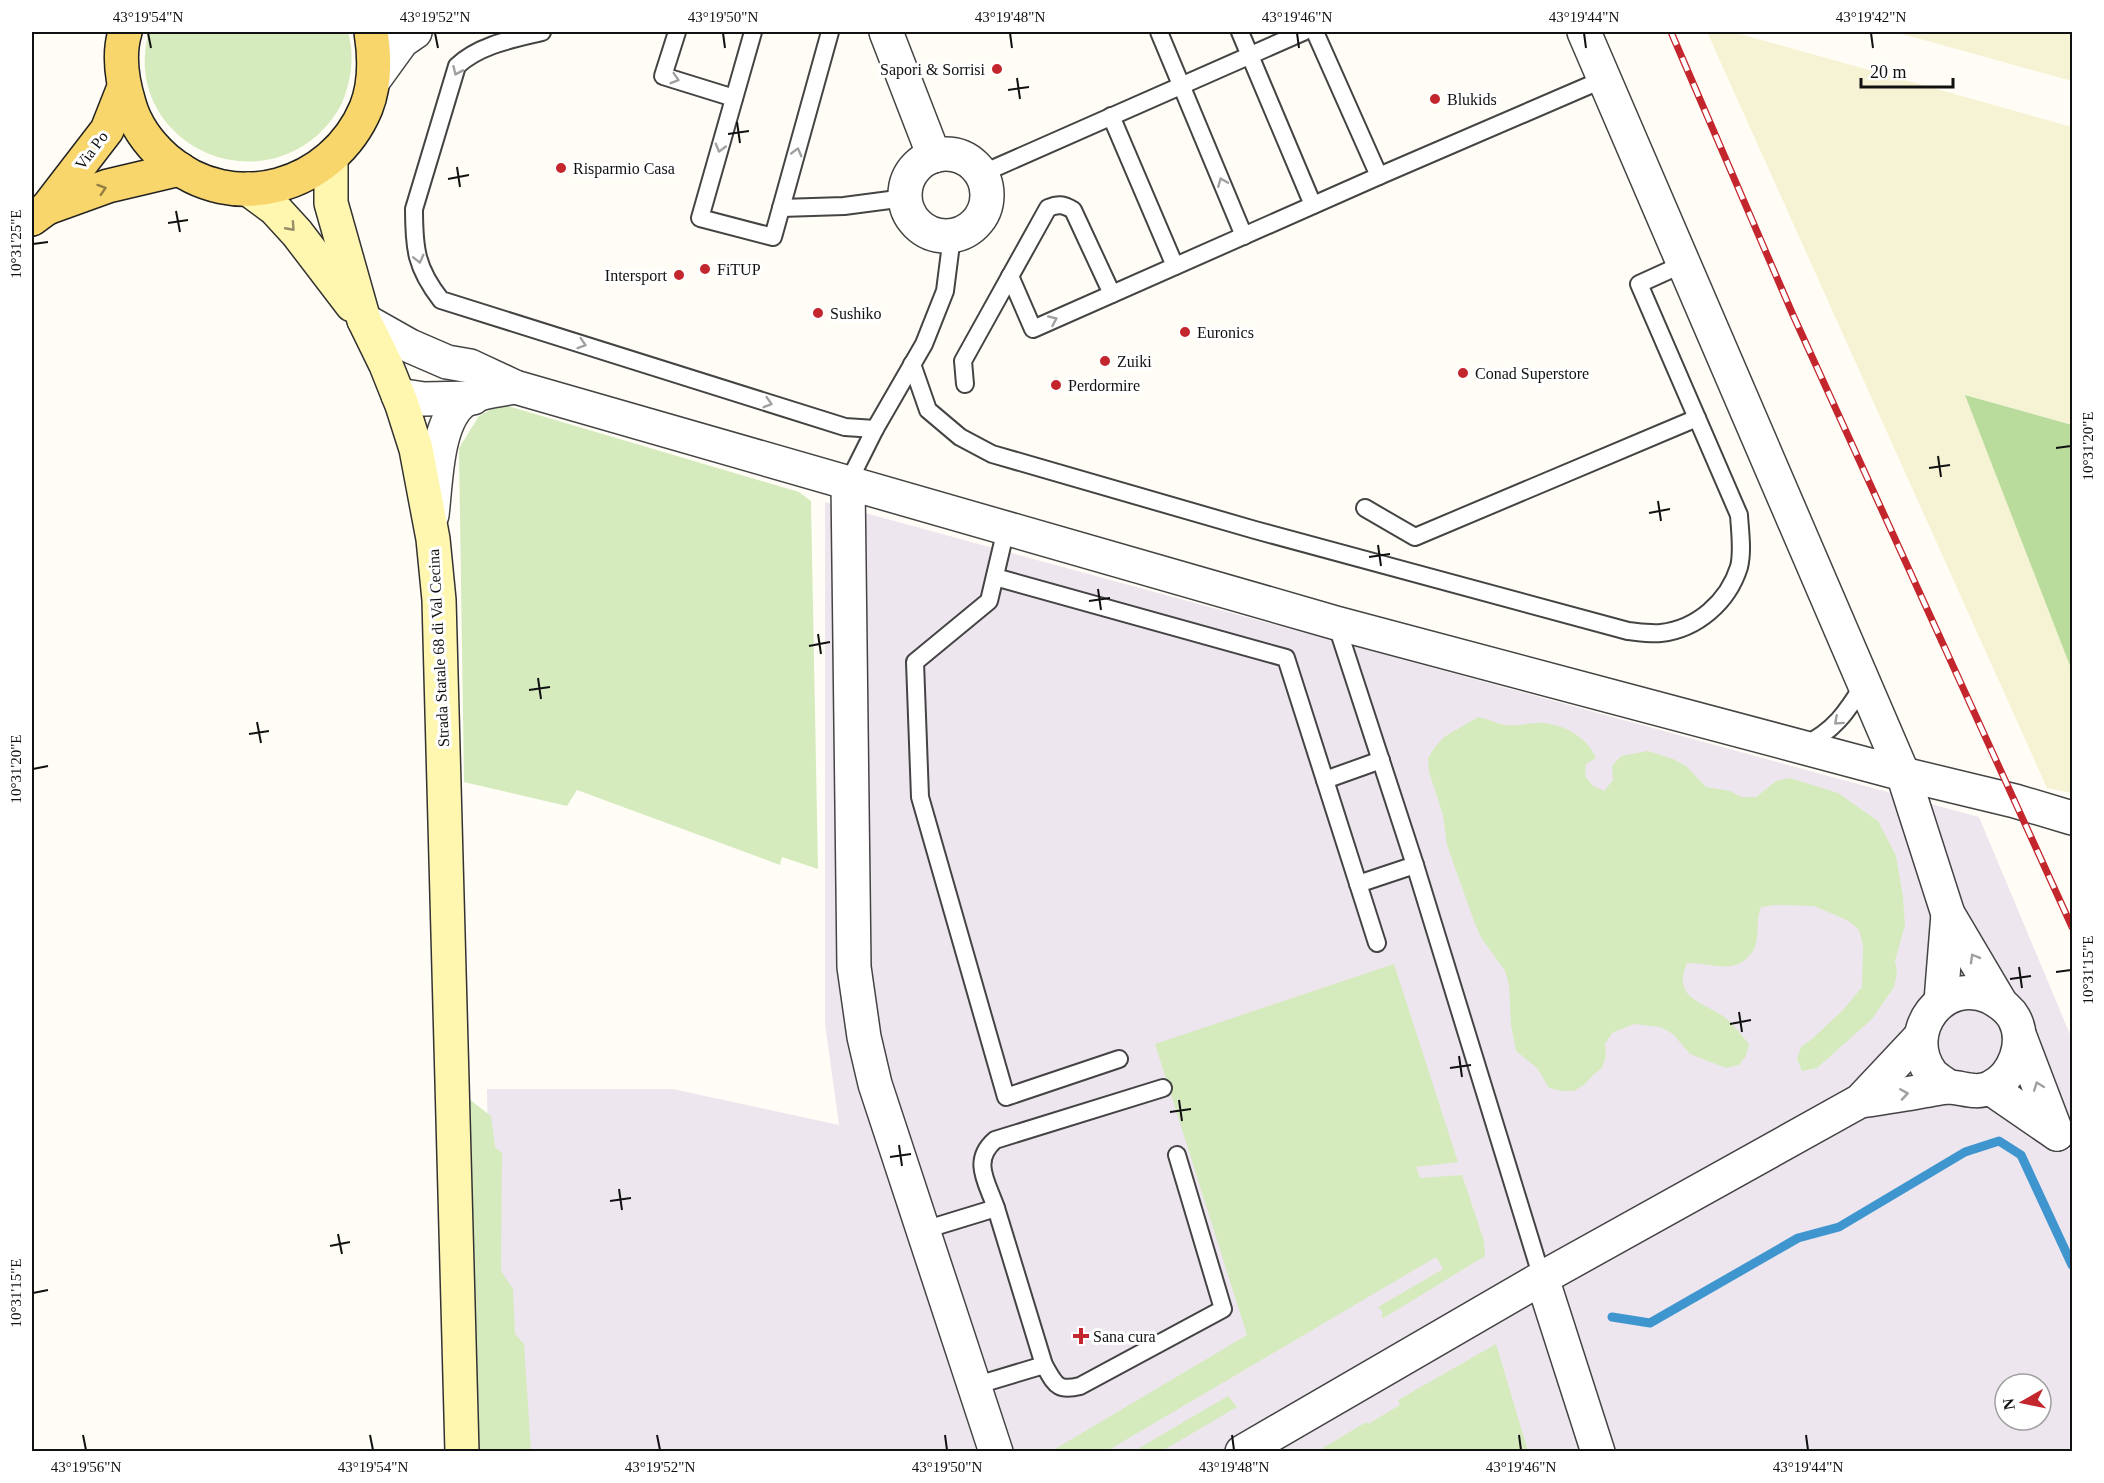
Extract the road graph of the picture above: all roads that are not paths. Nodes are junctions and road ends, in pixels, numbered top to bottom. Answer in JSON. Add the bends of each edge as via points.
{"nodes":[{"id":1,"x":125,"y":32,"type":"edge"},
{"id":2,"x":371,"y":32,"type":"edge"},
{"id":3,"x":415,"y":32,"type":"edge"},
{"id":4,"x":542,"y":32,"type":"edge"},
{"id":5,"x":677,"y":32,"type":"edge"},
{"id":6,"x":753,"y":32,"type":"edge"},
{"id":7,"x":830,"y":32,"type":"edge"},
{"id":8,"x":886,"y":32,"type":"edge"},
{"id":9,"x":1159,"y":32,"type":"edge"},
{"id":10,"x":1240,"y":32,"type":"edge"},
{"id":11,"x":1303,"y":32,"type":"edge"},
{"id":12,"x":1315,"y":32,"type":"edge"},
{"id":13,"x":1584,"y":32,"type":"edge"},
{"id":14,"x":1250,"y":55,"type":"junction"},
{"id":15,"x":1604,"y":79,"type":"junction"},
{"id":16,"x":373,"y":81,"type":"junction"},
{"id":17,"x":1182,"y":85,"type":"junction"},
{"id":18,"x":124,"y":87,"type":"junction"},
{"id":19,"x":734,"y":98,"type":"junction"},
{"id":20,"x":1111,"y":116,"type":"junction"},
{"id":21,"x":934,"y":156,"type":"junction"},
{"id":22,"x":331,"y":157,"type":"junction"},
{"id":23,"x":180,"y":169,"type":"junction"},
{"id":24,"x":981,"y":174,"type":"junction"},
{"id":25,"x":1379,"y":176,"type":"junction"},
{"id":26,"x":248,"y":189,"type":"junction"},
{"id":27,"x":905,"y":198,"type":"junction"},
{"id":28,"x":1313,"y":205,"type":"junction"},
{"id":29,"x":781,"y":208,"type":"junction"},
{"id":30,"x":39,"y":213,"type":"edge"},
{"id":31,"x":952,"y":236,"type":"junction"},
{"id":32,"x":1244,"y":236,"type":"junction"},
{"id":33,"x":1683,"y":264,"type":"junction"},
{"id":34,"x":1175,"y":266,"type":"junction"},
{"id":35,"x":1010,"y":276,"type":"junction"},
{"id":36,"x":1112,"y":294,"type":"junction"},
{"id":37,"x":364,"y":320,"type":"junction"},
{"id":38,"x":447,"y":362,"type":"junction"},
{"id":39,"x":912,"y":364,"type":"junction"},
{"id":40,"x":964,"y":384,"type":"dead end"},
{"id":41,"x":515,"y":387,"type":"junction"},
{"id":42,"x":398,"y":395,"type":"junction"},
{"id":43,"x":473,"y":398,"type":"junction"},
{"id":44,"x":1697,"y":418,"type":"junction"},
{"id":45,"x":875,"y":429,"type":"junction"},
{"id":46,"x":848,"y":483,"type":"junction"},
{"id":47,"x":1365,"y":508,"type":"dead end"},
{"id":48,"x":431,"y":528,"type":"junction"},
{"id":49,"x":1006,"y":529,"type":"junction"},
{"id":50,"x":994,"y":577,"type":"junction"},
{"id":51,"x":1336,"y":623,"type":"junction"},
{"id":52,"x":1864,"y":684,"type":"junction"},
{"id":53,"x":1802,"y":747,"type":"junction"},
{"id":54,"x":1381,"y":760,"type":"junction"},
{"id":55,"x":1903,"y":774,"type":"junction"},
{"id":56,"x":1325,"y":780,"type":"junction"},
{"id":57,"x":2073,"y":818,"type":"edge"},
{"id":58,"x":1415,"y":865,"type":"junction"},
{"id":59,"x":1358,"y":884,"type":"junction"},
{"id":60,"x":1948,"y":914,"type":"junction"},
{"id":61,"x":1377,"y":943,"type":"dead end"},
{"id":62,"x":1941,"y":1001,"type":"junction"},
{"id":63,"x":2000,"y":1002,"type":"junction"},
{"id":64,"x":1921,"y":1036,"type":"junction"},
{"id":65,"x":2019,"y":1037,"type":"junction"},
{"id":66,"x":1119,"y":1059,"type":"dead end"},
{"id":67,"x":1949,"y":1087,"type":"junction"},
{"id":68,"x":1163,"y":1088,"type":"dead end"},
{"id":69,"x":1990,"y":1088,"type":"junction"},
{"id":70,"x":1860,"y":1101,"type":"junction"},
{"id":71,"x":1177,"y":1155,"type":"dead end"},
{"id":72,"x":996,"y":1208,"type":"junction"},
{"id":73,"x":924,"y":1230,"type":"junction"},
{"id":74,"x":1542,"y":1278,"type":"junction"},
{"id":75,"x":1044,"y":1365,"type":"junction"},
{"id":76,"x":974,"y":1386,"type":"junction"},
{"id":77,"x":462,"y":1452,"type":"edge"},
{"id":78,"x":996,"y":1452,"type":"edge"},
{"id":79,"x":1242,"y":1452,"type":"edge"},
{"id":80,"x":1598,"y":1452,"type":"edge"}],
"edges":[{"from":1,"to":18,"type":"main road","name":"Strada Statale 68 di Val Cecina","via":[[121,61]]},
{"from":2,"to":16,"type":"main road","name":"Strada Statale 68 di Val Cecina","via":[[375,55]]},
{"from":3,"to":16,"type":"street","via":[[402,41]]},
{"from":4,"to":45,"type":"lane","one_way":true,"via":[[469,54],[457,66],[414,209],[418,261],[426,281],[441,300],[845,427]]},
{"from":5,"to":19,"type":"lane","one_way":true,"via":[[663,76]]},
{"from":6,"to":19,"type":"lane"},
{"from":29,"to":7,"type":"lane","one_way":true},
{"from":8,"to":21,"type":"street"},
{"from":9,"to":17,"type":"lane"},
{"from":10,"to":14,"type":"lane"},
{"from":11,"to":14,"type":"lane"},
{"from":12,"to":25,"type":"lane"},
{"from":13,"to":15,"type":"street"},
{"from":14,"to":17,"type":"lane"},
{"from":14,"to":28,"type":"lane"},
{"from":15,"to":25,"type":"lane"},
{"from":15,"to":33,"type":"street"},
{"from":16,"to":22,"type":"main road","name":"Strada Statale 68 di Val Cecina","via":[[355,130]]},
{"from":17,"to":20,"type":"lane"},
{"from":32,"to":17,"type":"lane","one_way":true},
{"from":18,"to":23,"type":"main road","name":"Strada Statale 68 di Val Cecina","via":[[143,134]]},
{"from":18,"to":30,"type":"main road","name":"Via Po","via":[[107,130]]},
{"from":19,"to":29,"type":"lane","one_way":true,"via":[[700,218],[773,237]]},
{"from":20,"to":24,"type":"lane"},
{"from":20,"to":34,"type":"lane"},
{"from":21,"to":24,"type":"street","via":[[960,156]]},
{"from":21,"to":27,"type":"street","via":[[912,172]]},
{"from":22,"to":26,"type":"main road","name":"Strada Statale 68 di Val Cecina","via":[[296,180]]},
{"from":22,"to":37,"type":"main road","name":"Strada Statale 68 di Val Cecina","via":[[331,203]]},
{"from":23,"to":26,"type":"main road","name":"Strada Statale 68 di Val Cecina","via":[[212,184]]},
{"from":30,"to":23,"type":"main road","name":"Via Po","one_way":true,"via":[[108,186]]},
{"from":24,"to":31,"type":"street","via":[[986,186],[984,213],[965,232]]},
{"from":25,"to":28,"type":"lane"},
{"from":26,"to":37,"type":"main road","name":"Strada Statale 68 di Val Cecina","one_way":true,"via":[[275,209],[297,233]]},
{"from":27,"to":29,"type":"lane","via":[[844,206]]},
{"from":27,"to":31,"type":"street","via":[[908,211],[921,227],[939,236]]},
{"from":28,"to":32,"type":"lane"},
{"from":31,"to":39,"type":"lane","via":[[945,291]]},
{"from":32,"to":34,"type":"lane"},
{"from":33,"to":44,"type":"lane","via":[[1639,284]]},
{"from":33,"to":52,"type":"street"},
{"from":34,"to":36,"type":"lane"},
{"from":35,"to":36,"type":"lane","one_way":true,"via":[[1033,329]]},
{"from":35,"to":36,"type":"lane","via":[[1048,208],[1058,204],[1073,210]]},
{"from":35,"to":40,"type":"lane","via":[[963,361]]},
{"from":37,"to":38,"type":"street"},
{"from":37,"to":42,"type":"main road","name":"Strada Statale 68 di Val Cecina"},
{"from":38,"to":41,"type":"street","via":[[470,366]]},
{"from":38,"to":42,"type":"street","via":[[424,372]]},
{"from":39,"to":44,"type":"lane","via":[[928,410],[960,437],[992,454],[1255,530],[1639,632],[1660,633],[1708,615],[1729,590],[1739,566],[1739,515]]},
{"from":39,"to":45,"type":"lane"},
{"from":41,"to":43,"type":"street"},
{"from":41,"to":46,"type":"street"},
{"from":42,"to":43,"type":"street"},
{"from":42,"to":48,"type":"main road","name":"Strada Statale 68 di Val Cecina","via":[[416,449]]},
{"from":43,"to":48,"type":"street","via":[[462,403],[447,422]]},
{"from":44,"to":47,"type":"lane","via":[[1415,537]]},
{"from":45,"to":46,"type":"lane"},
{"from":46,"to":49,"type":"street"},
{"from":46,"to":73,"type":"street","via":[[854,967],[875,1084]]},
{"from":48,"to":77,"type":"main road","name":"Strada Statale 68 di Val Cecina","via":[[439,600]]},
{"from":49,"to":50,"type":"lane"},
{"from":49,"to":51,"type":"street"},
{"from":50,"to":56,"type":"lane","via":[[1286,658]]},
{"from":50,"to":66,"type":"lane","via":[[988,601],[915,662],[920,797],[1006,1097]]},
{"from":51,"to":53,"type":"street"},
{"from":51,"to":54,"type":"lane"},
{"from":52,"to":53,"type":"lane","one_way":true,"via":[[1846,714],[1818,739]]},
{"from":52,"to":55,"type":"street"},
{"from":53,"to":55,"type":"street"},
{"from":54,"to":56,"type":"lane"},
{"from":54,"to":58,"type":"lane"},
{"from":55,"to":57,"type":"street"},
{"from":55,"to":60,"type":"street"},
{"from":56,"to":59,"type":"lane"},
{"from":58,"to":59,"type":"lane"},
{"from":58,"to":74,"type":"lane"},
{"from":59,"to":61,"type":"lane"},
{"from":60,"to":62,"type":"street"},
{"from":63,"to":60,"type":"street","one_way":true},
{"from":62,"to":63,"type":"street","via":[[1961,993],[1981,993]]},
{"from":62,"to":64,"type":"street","via":[[1927,1016]]},
{"from":63,"to":65,"type":"street","via":[[2014,1017]]},
{"from":64,"to":67,"type":"street","via":[[1922,1056],[1932,1074]]},
{"from":64,"to":70,"type":"street"},
{"from":65,"to":69,"type":"street","via":[[2017,1058],[2006,1076]]},
{"from":69,"to":65,"type":"street","one_way":true,"via":[[2057,1134]]},
{"from":67,"to":69,"type":"street","via":[[1969,1092]]},
{"from":70,"to":67,"type":"street","one_way":true},
{"from":68,"to":72,"type":"lane","via":[[995,1140],[986,1147],[980,1163]]},
{"from":70,"to":74,"type":"street"},
{"from":71,"to":75,"type":"lane","via":[[1223,1309],[1080,1386],[1067,1389],[1056,1385]]},
{"from":72,"to":73,"type":"lane"},
{"from":72,"to":75,"type":"lane"},
{"from":73,"to":76,"type":"street"},
{"from":74,"to":79,"type":"street"},
{"from":74,"to":80,"type":"street"},
{"from":75,"to":76,"type":"lane"},
{"from":76,"to":78,"type":"street"}]}
